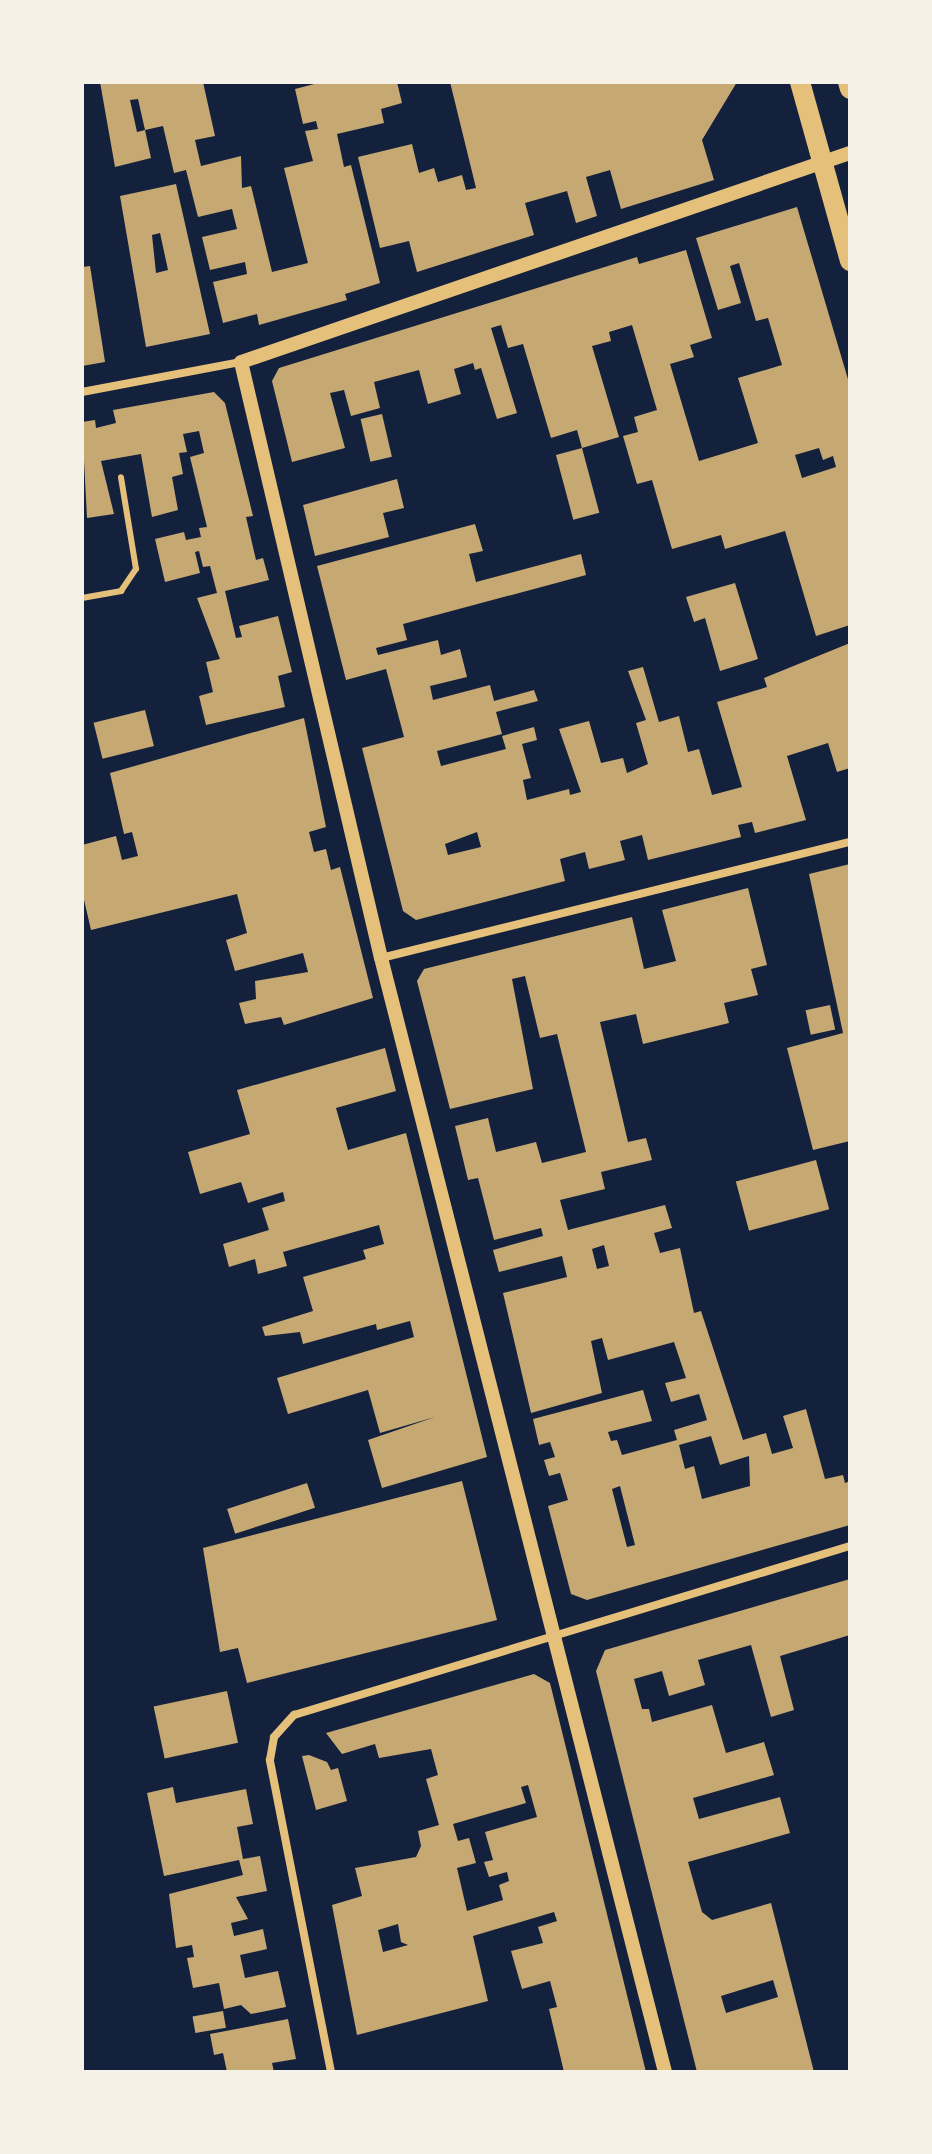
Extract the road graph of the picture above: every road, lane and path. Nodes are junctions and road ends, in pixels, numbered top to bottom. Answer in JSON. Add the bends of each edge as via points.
{"nodes":[{"id":1,"x":800,"y":82,"type":"edge"},
{"id":2,"x":848,"y":82,"type":"edge"},
{"id":3,"x":850,"y":89,"type":"edge"},
{"id":4,"x":850,"y":153,"type":"edge"},
{"id":5,"x":822,"y":161,"type":"junction"},
{"id":6,"x":850,"y":261,"type":"edge"},
{"id":7,"x":241,"y":362,"type":"junction"},
{"id":8,"x":82,"y":392,"type":"edge"},
{"id":9,"x":121,"y":477,"type":"dead end"},
{"id":10,"x":82,"y":598,"type":"edge"},
{"id":11,"x":850,"y":842,"type":"edge"},
{"id":12,"x":381,"y":958,"type":"junction"},
{"id":13,"x":850,"y":1546,"type":"edge"},
{"id":14,"x":557,"y":1633,"type":"junction"},
{"id":15,"x":331,"y":2072,"type":"edge"},
{"id":16,"x":665,"y":2072,"type":"edge"}],
"edges":[{"from":1,"to":5,"type":"main road"},
{"from":2,"to":3,"type":"main road"},
{"from":4,"to":5,"type":"street"},
{"from":5,"to":6,"type":"main road"},
{"from":5,"to":7,"type":"street"},
{"from":7,"to":8,"type":"street"},
{"from":7,"to":12,"type":"street"},
{"from":9,"to":10,"type":"lane","via":[[136,569],[121,591]]},
{"from":11,"to":12,"type":"street"},
{"from":12,"to":14,"type":"street"},
{"from":13,"to":14,"type":"street"},
{"from":14,"to":15,"type":"street","via":[[294,1715],[274,1737],[270,1760]]},
{"from":14,"to":16,"type":"street"}]}
